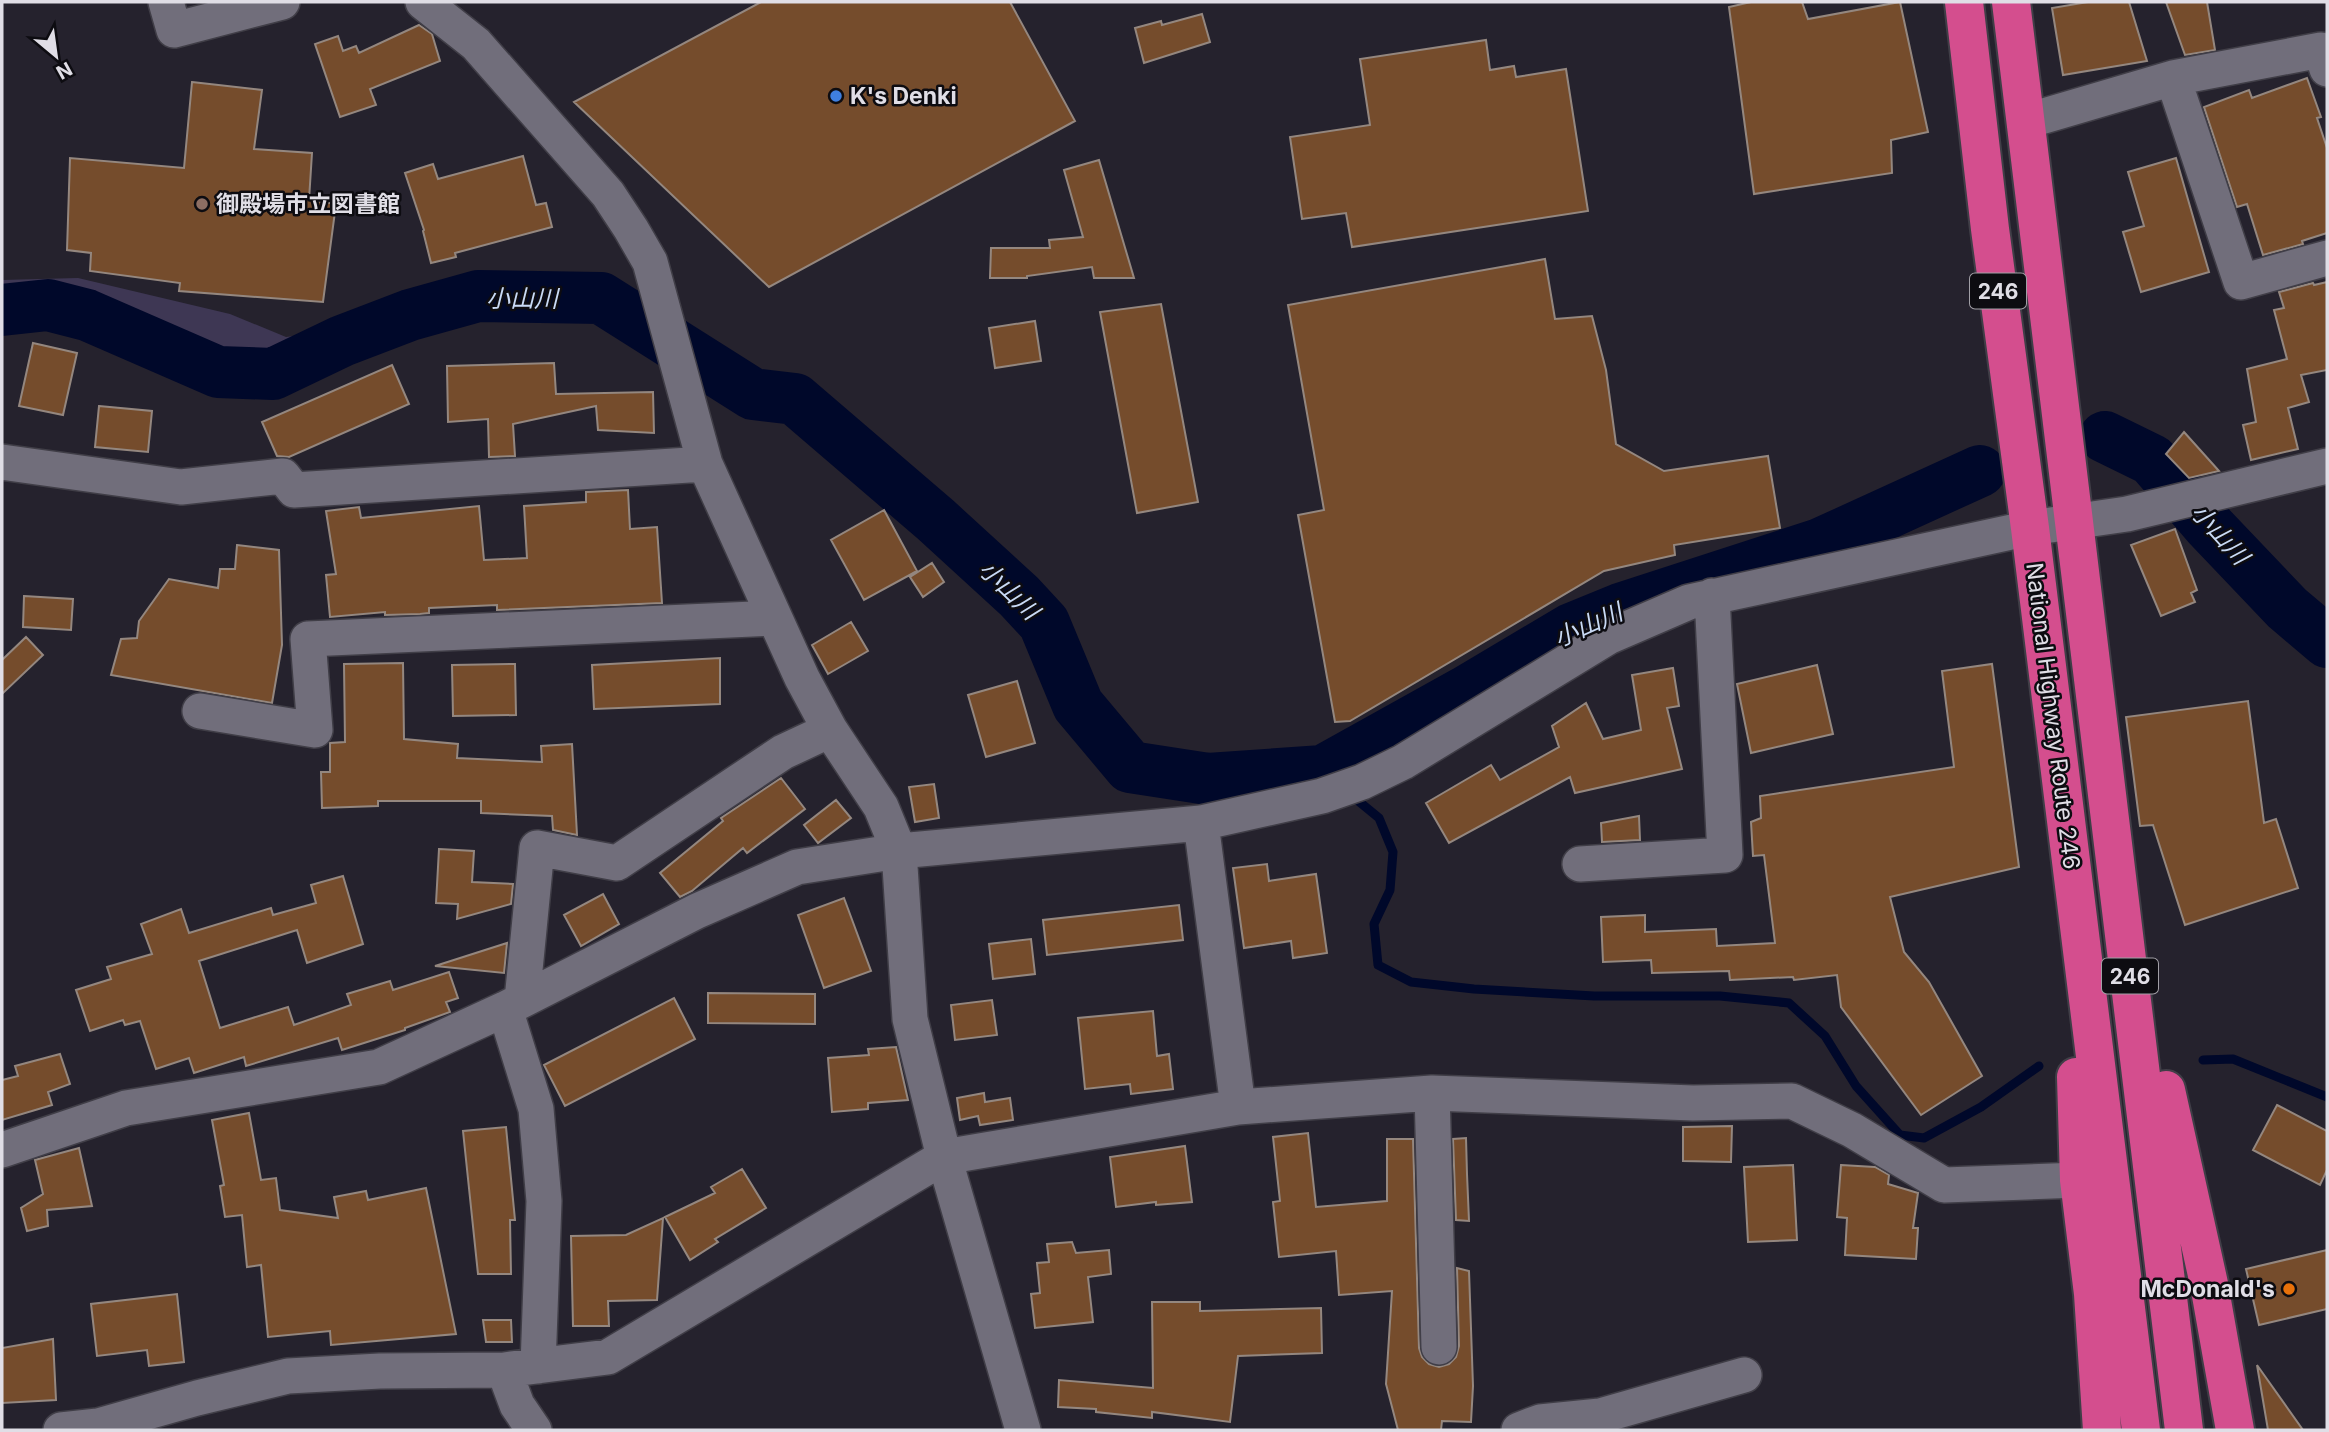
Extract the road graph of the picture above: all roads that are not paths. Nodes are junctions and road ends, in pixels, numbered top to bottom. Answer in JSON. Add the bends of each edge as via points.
{"nodes":[{"id":1,"x":166,"y":2,"type":"edge"},
{"id":2,"x":282,"y":2,"type":"edge"},
{"id":3,"x":423,"y":2,"type":"edge"},
{"id":4,"x":1964,"y":2,"type":"edge"},
{"id":5,"x":2011,"y":2,"type":"edge"},
{"id":6,"x":2327,"y":69,"type":"edge"},
{"id":7,"x":2173,"y":78,"type":"junction"},
{"id":8,"x":2027,"y":121,"type":"junction"},
{"id":9,"x":2327,"y":258,"type":"edge"},
{"id":10,"x":2,"y":462,"type":"edge"},
{"id":11,"x":705,"y":464,"type":"junction"},
{"id":12,"x":2327,"y":466,"type":"edge"},
{"id":13,"x":2076,"y":522,"type":"junction"},
{"id":14,"x":2030,"y":528,"type":"junction"},
{"id":15,"x":1712,"y":596,"type":"junction"},
{"id":16,"x":773,"y":618,"type":"junction"},
{"id":17,"x":200,"y":711,"type":"dead end"},
{"id":18,"x":830,"y":730,"type":"junction"},
{"id":19,"x":1201,"y":823,"type":"junction"},
{"id":20,"x":899,"y":851,"type":"junction"},
{"id":21,"x":1580,"y":864,"type":"dead end"},
{"id":22,"x":2130,"y":975,"type":"junction"},
{"id":23,"x":2087,"y":985,"type":"junction"},
{"id":24,"x":513,"y":1005,"type":"junction"},
{"id":25,"x":1432,"y":1093,"type":"junction"},
{"id":26,"x":1238,"y":1107,"type":"junction"},
{"id":27,"x":2,"y":1150,"type":"edge"},
{"id":28,"x":944,"y":1157,"type":"junction"},
{"id":29,"x":2079,"y":1180,"type":"junction"},
{"id":30,"x":1439,"y":1347,"type":"dead end"},
{"id":31,"x":538,"y":1366,"type":"junction"},
{"id":32,"x":504,"y":1370,"type":"junction"},
{"id":33,"x":1744,"y":1375,"type":"dead end"},
{"id":34,"x":61,"y":1430,"type":"edge"},
{"id":35,"x":534,"y":1430,"type":"edge"},
{"id":36,"x":1021,"y":1430,"type":"edge"},
{"id":37,"x":1519,"y":1430,"type":"edge"},
{"id":38,"x":2102,"y":1430,"type":"edge"},
{"id":39,"x":2141,"y":1430,"type":"edge"},
{"id":40,"x":2184,"y":1430,"type":"edge"},
{"id":41,"x":2235,"y":1430,"type":"edge"}],
"edges":[{"from":1,"to":2,"type":"street","via":[[174,30]]},
{"from":3,"to":11,"type":"street","via":[[476,44],[608,194],[650,262]]},
{"from":4,"to":14,"type":"highway","name":"National Highway Route 246","number":"246"},
{"from":5,"to":8,"type":"highway","name":"National Highway Route 246","number":"246"},
{"from":6,"to":7,"type":"street","via":[[2321,50]]},
{"from":7,"to":8,"type":"street"},
{"from":7,"to":9,"type":"street","via":[[2241,282]]},
{"from":8,"to":13,"type":"highway","name":"National Highway Route 246","number":"246"},
{"from":10,"to":11,"type":"street","via":[[181,487],[283,476],[294,490]]},
{"from":11,"to":16,"type":"street"},
{"from":12,"to":13,"type":"street"},
{"from":13,"to":14,"type":"street"},
{"from":13,"to":22,"type":"highway","name":"National Highway Route 246","number":"246"},
{"from":14,"to":15,"type":"street"},
{"from":14,"to":23,"type":"highway","name":"National Highway Route 246","number":"246"},
{"from":15,"to":19,"type":"street","via":[[1608,637],[1403,762],[1362,782],[1322,796]]},
{"from":15,"to":21,"type":"street","via":[[1725,855]]},
{"from":16,"to":17,"type":"street","via":[[308,639],[315,730]]},
{"from":16,"to":18,"type":"street"},
{"from":18,"to":20,"type":"street","via":[[881,807]]},
{"from":18,"to":24,"type":"street","via":[[783,752],[617,863],[537,848]]},
{"from":19,"to":20,"type":"street"},
{"from":19,"to":26,"type":"street"},
{"from":20,"to":24,"type":"street","via":[[797,867],[697,911]]},
{"from":20,"to":28,"type":"street","via":[[910,1019]]},
{"from":22,"to":40,"type":"highway","name":"National Highway Route 246","number":"246"},
{"from":22,"to":41,"type":"highway","number":"246","via":[[2147,1006],[2209,1284]]},
{"from":23,"to":29,"type":"highway","number":"246","via":[[2074,1041]]},
{"from":23,"to":39,"type":"highway","name":"National Highway Route 246","number":"246"},
{"from":24,"to":27,"type":"street","via":[[379,1067],[126,1108]]},
{"from":24,"to":31,"type":"street","via":[[536,1109],[544,1200]]},
{"from":25,"to":26,"type":"street"},
{"from":25,"to":29,"type":"street","via":[[1693,1103],[1792,1101],[1852,1130],[1944,1185]]},
{"from":25,"to":30,"type":"street"},
{"from":26,"to":28,"type":"street"},
{"from":28,"to":31,"type":"street","via":[[608,1357]]},
{"from":28,"to":36,"type":"street"},
{"from":29,"to":38,"type":"highway","number":"246"},
{"from":31,"to":32,"type":"street"},
{"from":32,"to":34,"type":"street","via":[[288,1376],[98,1426]]},
{"from":32,"to":35,"type":"street","via":[[517,1405]]},
{"from":33,"to":37,"type":"street","via":[[1600,1416],[1539,1422]]}]}
